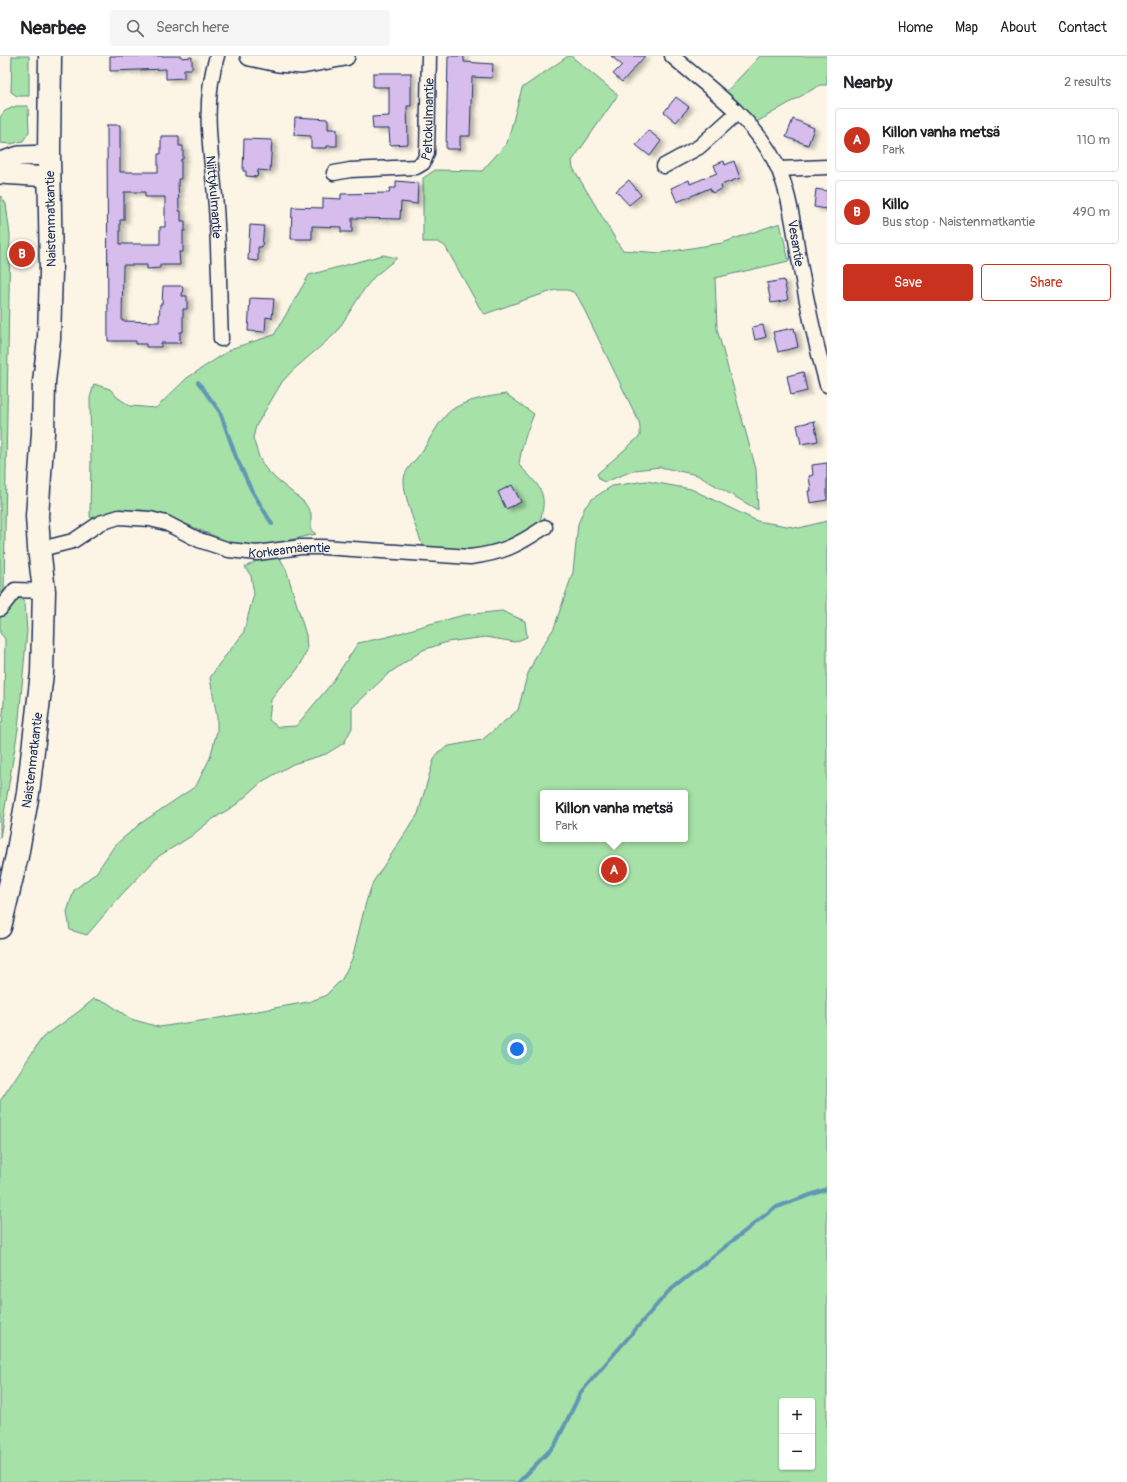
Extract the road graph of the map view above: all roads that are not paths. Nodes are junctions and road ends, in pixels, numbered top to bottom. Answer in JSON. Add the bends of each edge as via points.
{"nodes":[{"id":1,"x":38,"y":56,"type":"edge"},
{"id":2,"x":50,"y":56,"type":"edge"},
{"id":3,"x":217,"y":56,"type":"edge"},
{"id":4,"x":250,"y":56,"type":"edge"},
{"id":5,"x":345,"y":56,"type":"edge"},
{"id":6,"x":428,"y":56,"type":"edge"},
{"id":7,"x":672,"y":56,"type":"edge"},
{"id":8,"x":737,"y":113,"type":"junction"},
{"id":9,"x":43,"y":155,"type":"junction"},
{"id":10,"x":0,"y":162,"type":"edge"},
{"id":11,"x":664,"y":166,"type":"dead end"},
{"id":12,"x":827,"y":166,"type":"edge"},
{"id":13,"x":779,"y":169,"type":"junction"},
{"id":14,"x":334,"y":173,"type":"dead end"},
{"id":15,"x":0,"y":174,"type":"edge"},
{"id":16,"x":43,"y":177,"type":"junction"},
{"id":17,"x":822,"y":338,"type":"edge"},
{"id":18,"x":221,"y":339,"type":"dead end"},
{"id":19,"x":827,"y":385,"type":"edge"},
{"id":20,"x":545,"y":527,"type":"dead end"},
{"id":21,"x":44,"y":547,"type":"junction"},
{"id":22,"x":44,"y":591,"type":"junction"},
{"id":23,"x":0,"y":609,"type":"edge"},
{"id":24,"x":0,"y":927,"type":"edge"}],
"edges":[{"from":1,"to":9,"type":"main road","name":"Naistenmatkantie"},
{"from":2,"to":9,"type":"main road","name":"Naistenmatkantie"},
{"from":3,"to":18,"type":"street","name":"Niittykulmantie","via":[[208,101],[216,208]]},
{"from":4,"to":5,"type":"street","via":[[302,64]]},
{"from":6,"to":14,"type":"street","name":"Peltokulmantie","via":[[427,152],[423,163],[416,167]]},
{"from":7,"to":8,"type":"street","name":"Vesantie"},
{"from":8,"to":11,"type":"street","via":[[699,147]]},
{"from":8,"to":13,"type":"street","name":"Vesantie","via":[[756,132]]},
{"from":9,"to":10,"type":"street","via":[[19,156]]},
{"from":9,"to":16,"type":"main road","name":"Naistenmatkantie"},
{"from":12,"to":13,"type":"street"},
{"from":13,"to":17,"type":"street","name":"Vesantie","via":[[786,190],[809,311]]},
{"from":15,"to":16,"type":"street"},
{"from":16,"to":21,"type":"main road","name":"Naistenmatkantie","via":[[38,298],[47,472]]},
{"from":17,"to":19,"type":"street","name":"Vesantie"},
{"from":20,"to":21,"type":"street","name":"Korkeamäentie","via":[[510,548],[470,557],[330,547],[245,552],[213,546],[166,523],[119,516],[100,523],[73,541]]},
{"from":21,"to":22,"type":"main road","name":"Naistenmatkantie"},
{"from":22,"to":23,"type":"street","via":[[15,590]]},
{"from":22,"to":24,"type":"main road","name":"Naistenmatkantie","via":[[42,673],[34,750],[16,856]]}]}
